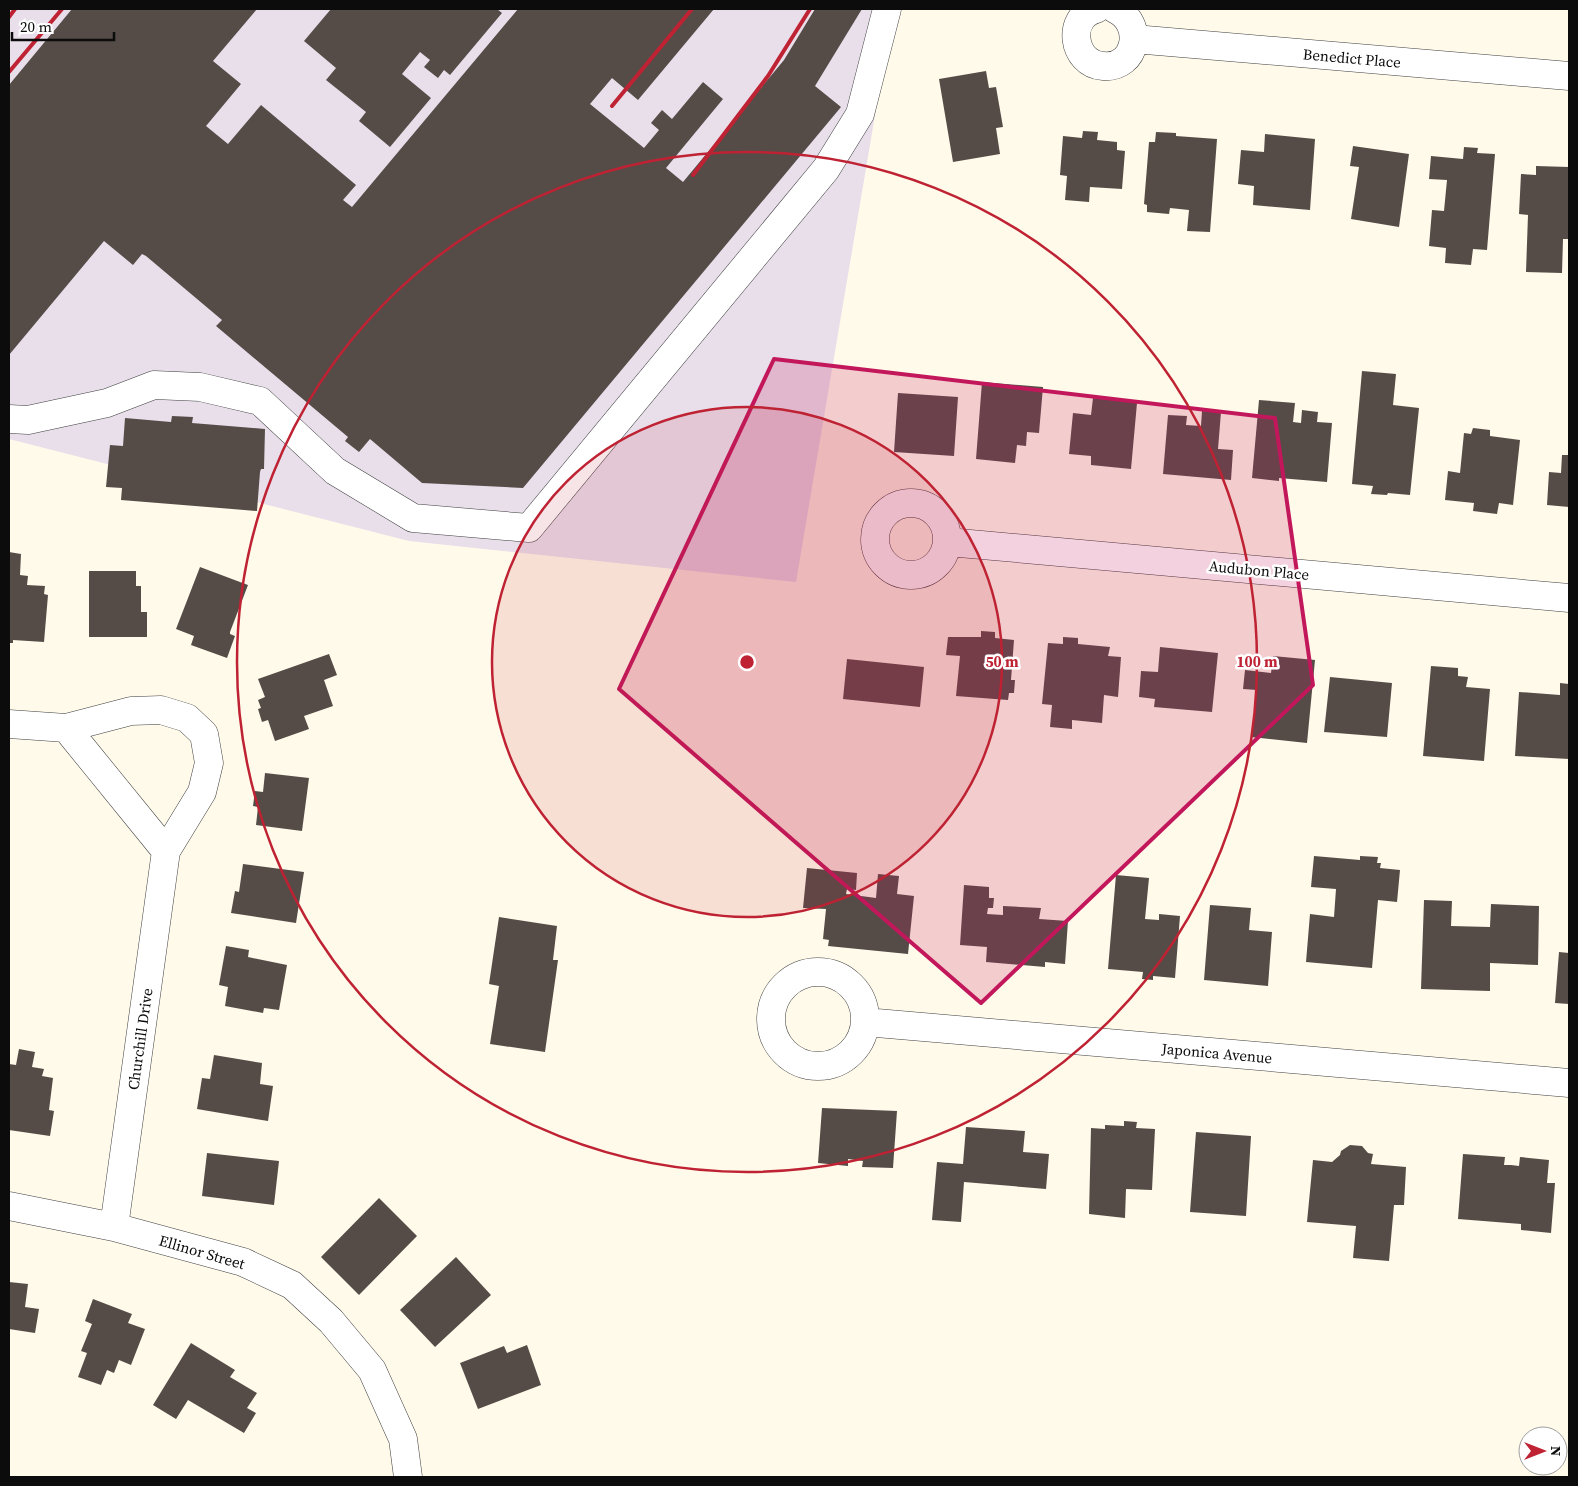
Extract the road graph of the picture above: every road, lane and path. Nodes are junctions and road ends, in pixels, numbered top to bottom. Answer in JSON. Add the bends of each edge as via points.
{"nodes":[{"id":1,"x":887,"y":9,"type":"edge"},
{"id":2,"x":1096,"y":9,"type":"edge"},
{"id":3,"x":1115,"y":9,"type":"edge"},
{"id":4,"x":1134,"y":39,"type":"junction"},
{"id":5,"x":1569,"y":76,"type":"edge"},
{"id":6,"x":9,"y":419,"type":"edge"},
{"id":7,"x":948,"y":542,"type":"dead end"},
{"id":8,"x":1569,"y":598,"type":"edge"},
{"id":9,"x":9,"y":724,"type":"edge"},
{"id":10,"x":66,"y":728,"type":"junction"},
{"id":11,"x":166,"y":851,"type":"junction"},
{"id":12,"x":865,"y":1022,"type":"dead end"},
{"id":13,"x":1569,"y":1083,"type":"edge"},
{"id":14,"x":9,"y":1206,"type":"edge"},
{"id":15,"x":114,"y":1227,"type":"junction"},
{"id":16,"x":408,"y":1477,"type":"edge"}],
"edges":[{"from":1,"to":6,"type":"street","via":[[860,114],[826,169],[529,528],[413,518],[335,471],[260,401],[200,388],[154,384],[108,403],[28,420]]},
{"from":2,"to":4,"type":"street","via":[[1084,16],[1076,33],[1076,42],[1085,58],[1093,64],[1111,66],[1127,56]]},
{"from":3,"to":4,"type":"street","via":[[1129,20]]},
{"from":4,"to":5,"type":"street","name":"Benedict Place"},
{"from":7,"to":8,"type":"street","name":"Audubon Place"},
{"from":9,"to":10,"type":"street","name":"Churchill Drive"},
{"from":10,"to":11,"type":"street"},
{"from":10,"to":11,"type":"street","name":"Churchill Drive","via":[[131,710],[161,710],[187,718],[204,734],[209,763],[202,792]]},
{"from":11,"to":15,"type":"street","name":"Churchill Drive"},
{"from":12,"to":13,"type":"street","name":"Japonica Avenue"},
{"from":14,"to":15,"type":"street","name":"Ellinor Street"},
{"from":15,"to":16,"type":"street","name":"Ellinor Street","via":[[243,1262],[292,1285],[331,1322],[372,1370],[403,1439]]}]}
